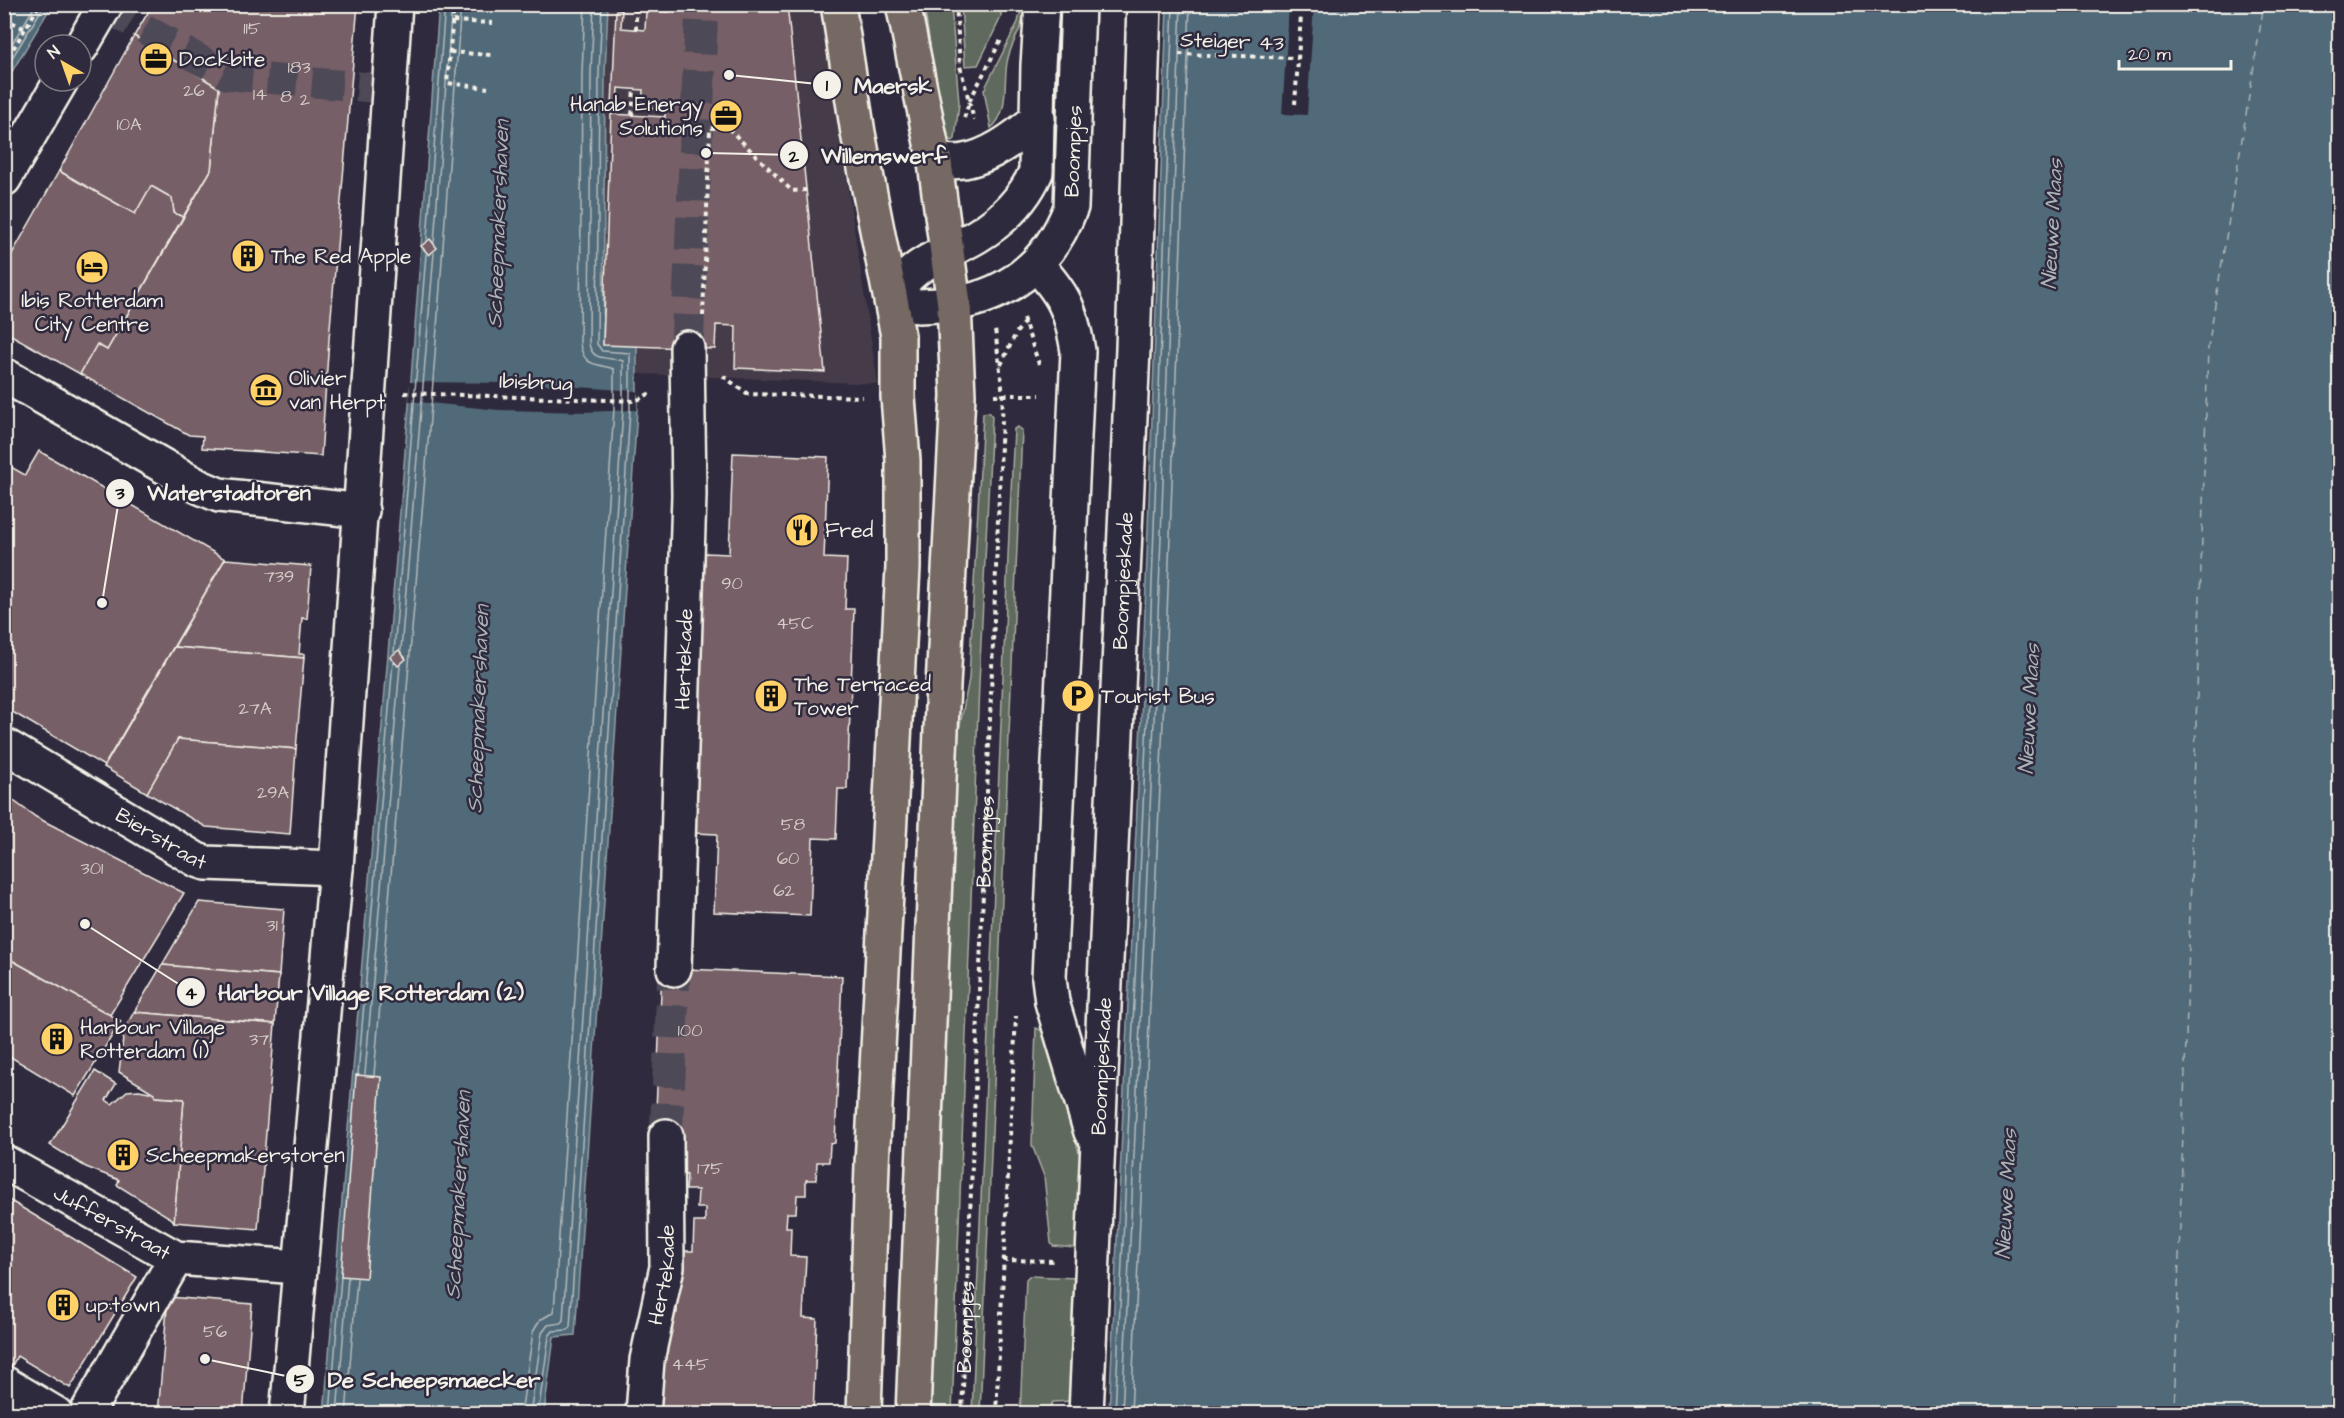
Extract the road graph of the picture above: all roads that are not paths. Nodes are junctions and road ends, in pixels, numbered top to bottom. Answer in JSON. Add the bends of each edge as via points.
{"nodes":[{"id":1,"x":106,"y":4,"type":"edge"},
{"id":2,"x":395,"y":4,"type":"edge"},
{"id":3,"x":838,"y":4,"type":"edge"},
{"id":4,"x":903,"y":4,"type":"edge"},
{"id":5,"x":1042,"y":4,"type":"edge"},
{"id":6,"x":1078,"y":4,"type":"edge"},
{"id":7,"x":1144,"y":4,"type":"edge"},
{"id":8,"x":90,"y":33,"type":"edge"},
{"id":9,"x":55,"y":93,"type":"edge"},
{"id":10,"x":1038,"y":118,"type":"junction"},
{"id":11,"x":936,"y":163,"type":"junction"},
{"id":12,"x":4,"y":178,"type":"edge"},
{"id":13,"x":948,"y":251,"type":"junction"},
{"id":14,"x":1036,"y":264,"type":"junction"},
{"id":15,"x":892,"y":303,"type":"junction"},
{"id":16,"x":954,"y":304,"type":"junction"},
{"id":17,"x":687,"y":355,"type":"tunnel mouth"},
{"id":18,"x":4,"y":375,"type":"edge"},
{"id":19,"x":362,"y":511,"type":"junction"},
{"id":20,"x":4,"y":745,"type":"edge"},
{"id":21,"x":336,"y":868,"type":"junction"},
{"id":22,"x":674,"y":969,"type":"tunnel mouth"},
{"id":23,"x":666,"y":1136,"type":"tunnel mouth"},
{"id":24,"x":1099,"y":1156,"type":"junction"},
{"id":25,"x":4,"y":1162,"type":"edge"},
{"id":26,"x":176,"y":1258,"type":"junction"},
{"id":27,"x":299,"y":1267,"type":"junction"},
{"id":28,"x":4,"y":1383,"type":"edge"},
{"id":29,"x":56,"y":1413,"type":"edge"},
{"id":30,"x":86,"y":1413,"type":"edge"},
{"id":31,"x":287,"y":1413,"type":"edge"},
{"id":32,"x":643,"y":1413,"type":"edge"},
{"id":33,"x":864,"y":1413,"type":"edge"},
{"id":34,"x":913,"y":1413,"type":"edge"},
{"id":35,"x":1086,"y":1413,"type":"edge"}],
"edges":[{"from":1,"to":8,"type":"street"},
{"from":2,"to":19,"type":"street"},
{"from":3,"to":15,"type":"main road","via":[[858,133]]},
{"from":4,"to":11,"type":"main road"},
{"from":5,"to":10,"type":"street","name":"Boompjes"},
{"from":6,"to":14,"type":"street","name":"Boompjes","via":[[1071,207],[1060,233]]},
{"from":7,"to":24,"type":"street","name":"Boompjeskade"},
{"from":9,"to":12,"type":"street"},
{"from":10,"to":11,"type":"street","name":"Boompjes","via":[[983,154],[964,161]]},
{"from":10,"to":13,"type":"street","name":"Boompjes","via":[[1036,172],[1023,197],[978,236]]},
{"from":11,"to":13,"type":"main road"},
{"from":13,"to":15,"type":"street","name":"Boompjes","via":[[906,276]]},
{"from":13,"to":16,"type":"main road"},
{"from":14,"to":16,"type":"street","name":"Boompjes","via":[[1008,287]]},
{"from":14,"to":24,"type":"street","name":"Boompjeskade","via":[[1057,288],[1071,318],[1078,351],[1049,978],[1052,1002]]},
{"from":15,"to":16,"type":"street","name":"Boompjes","via":[[913,307]]},
{"from":15,"to":33,"type":"main road","via":[[898,336],[903,567],[872,1164]]},
{"from":16,"to":34,"type":"main road","via":[[958,394]]},
{"from":17,"to":22,"type":"street","name":"Hertekade","via":[[689,495]]},
{"from":18,"to":19,"type":"street","via":[[219,495]]},
{"from":19,"to":21,"type":"street"},
{"from":20,"to":21,"type":"street","name":"Bierstraat","via":[[197,860]]},
{"from":21,"to":27,"type":"street"},
{"from":23,"to":32,"type":"street","name":"Hertekade","via":[[666,1267],[647,1360]]},
{"from":24,"to":35,"type":"street","name":"Boompjeskade"},
{"from":25,"to":26,"type":"street","name":"Jufferstraat"},
{"from":26,"to":27,"type":"street","name":"Jufferstraat"},
{"from":26,"to":30,"type":"street","via":[[115,1338]]},
{"from":27,"to":31,"type":"street"},
{"from":28,"to":29,"type":"street"}]}
